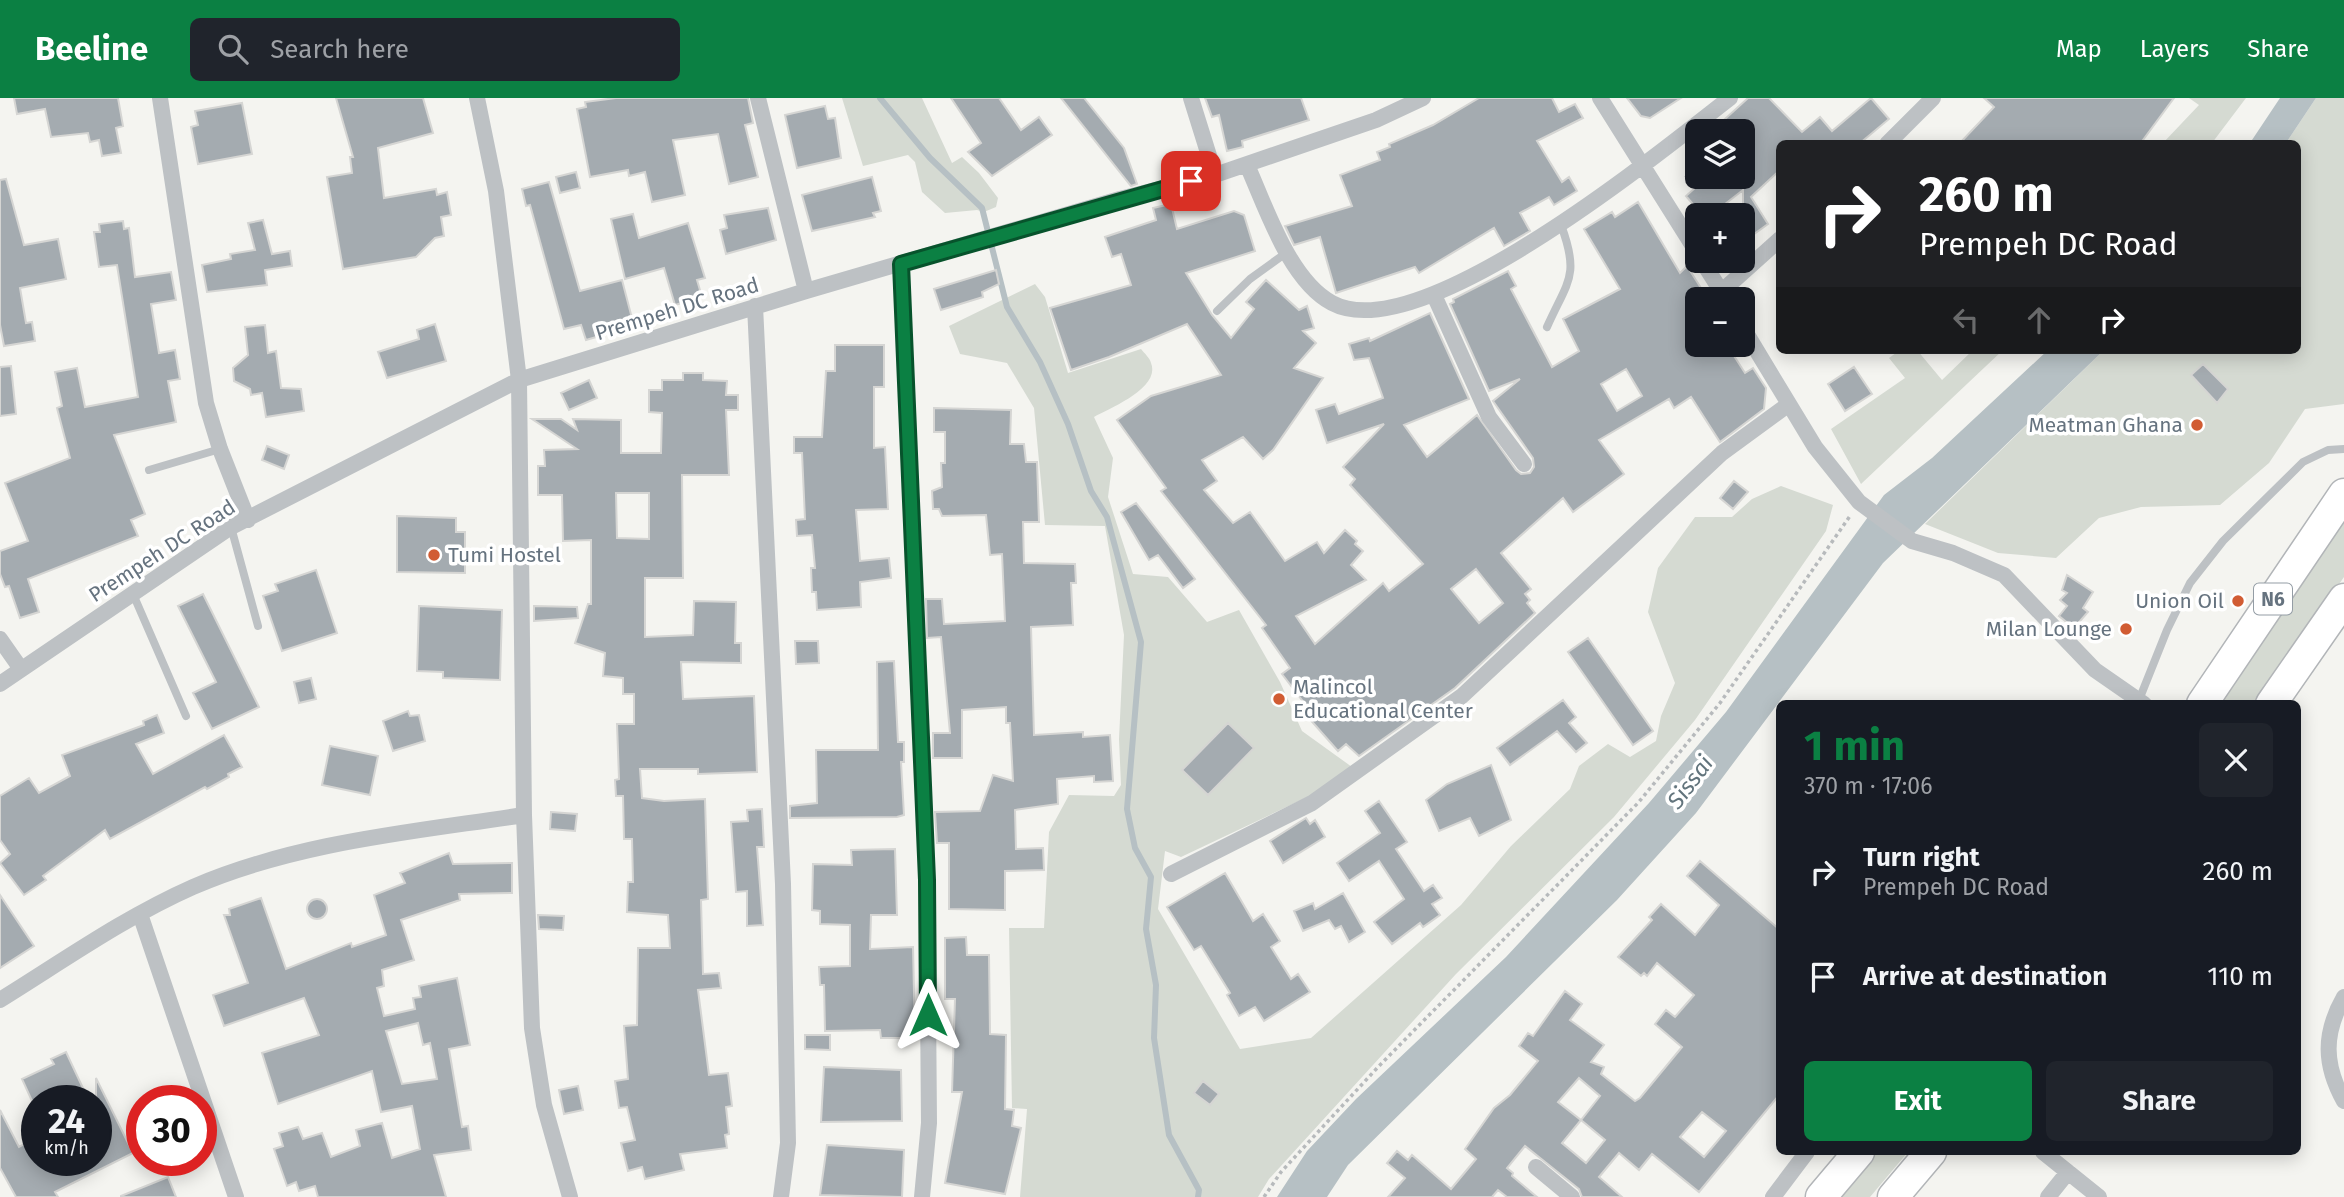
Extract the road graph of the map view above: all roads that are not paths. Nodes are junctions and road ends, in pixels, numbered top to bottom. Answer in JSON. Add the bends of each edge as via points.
{"nodes":[{"id":1,"x":160,"y":98,"type":"edge"},
{"id":2,"x":477,"y":98,"type":"edge"},
{"id":3,"x":758,"y":98,"type":"edge"},
{"id":4,"x":1191,"y":98,"type":"edge"},
{"id":5,"x":1423,"y":98,"type":"edge"},
{"id":6,"x":1600,"y":98,"type":"edge"},
{"id":7,"x":1730,"y":98,"type":"edge"},
{"id":8,"x":1933,"y":98,"type":"edge"},
{"id":9,"x":1890,"y":140,"type":"edge"},
{"id":10,"x":1247,"y":165,"type":"junction"},
{"id":11,"x":1642,"y":165,"type":"junction"},
{"id":12,"x":1215,"y":175,"type":"junction"},
{"id":13,"x":1561,"y":225,"type":"junction"},
{"id":14,"x":1685,"y":233,"type":"edge"},
{"id":15,"x":1776,"y":243,"type":"edge"},
{"id":16,"x":1286,"y":253,"type":"junction"},
{"id":17,"x":901,"y":264,"type":"junction"},
{"id":18,"x":1733,"y":287,"type":"edge"},
{"id":19,"x":806,"y":291,"type":"junction"},
{"id":20,"x":1434,"y":295,"type":"junction"},
{"id":21,"x":755,"y":306,"type":"junction"},
{"id":22,"x":1217,"y":311,"type":"dead end"},
{"id":23,"x":1547,"y":327,"type":"dead end"},
{"id":24,"x":1755,"y":348,"type":"edge"},
{"id":25,"x":519,"y":380,"type":"junction"},
{"id":26,"x":1789,"y":404,"type":"junction"},
{"id":27,"x":220,"y":449,"type":"junction"},
{"id":28,"x":2344,"y":449,"type":"edge"},
{"id":29,"x":1524,"y":464,"type":"dead end"},
{"id":30,"x":149,"y":470,"type":"dead end"},
{"id":31,"x":2344,"y":494,"type":"edge"},
{"id":32,"x":248,"y":520,"type":"junction"},
{"id":33,"x":231,"y":527,"type":"junction"},
{"id":34,"x":132,"y":594,"type":"junction"},
{"id":35,"x":2344,"y":598,"type":"edge"},
{"id":36,"x":258,"y":626,"type":"dead end"},
{"id":37,"x":0,"y":639,"type":"edge"},
{"id":38,"x":21,"y":669,"type":"junction"},
{"id":39,"x":0,"y":684,"type":"edge"},
{"id":40,"x":2138,"y":700,"type":"edge"},
{"id":41,"x":2142,"y":700,"type":"edge"},
{"id":42,"x":2205,"y":700,"type":"edge"},
{"id":43,"x":2274,"y":700,"type":"edge"},
{"id":44,"x":186,"y":716,"type":"dead end"},
{"id":45,"x":524,"y":815,"type":"junction"},
{"id":46,"x":1171,"y":874,"type":"dead end"},
{"id":47,"x":139,"y":914,"type":"junction"},
{"id":48,"x":2344,"y":997,"type":"edge"},
{"id":49,"x":0,"y":1000,"type":"edge"},
{"id":50,"x":2344,"y":1101,"type":"edge"},
{"id":51,"x":1805,"y":1155,"type":"edge"},
{"id":52,"x":1856,"y":1155,"type":"edge"},
{"id":53,"x":1928,"y":1155,"type":"edge"},
{"id":54,"x":2047,"y":1155,"type":"edge"},
{"id":55,"x":1536,"y":1167,"type":"dead end"},
{"id":56,"x":2068,"y":1172,"type":"junction"},
{"id":57,"x":236,"y":1197,"type":"edge"},
{"id":58,"x":570,"y":1197,"type":"edge"},
{"id":59,"x":781,"y":1197,"type":"edge"},
{"id":60,"x":922,"y":1197,"type":"edge"},
{"id":61,"x":1572,"y":1197,"type":"edge"},
{"id":62,"x":1773,"y":1197,"type":"edge"},
{"id":63,"x":1821,"y":1197,"type":"edge"},
{"id":64,"x":1893,"y":1197,"type":"edge"},
{"id":65,"x":2048,"y":1197,"type":"edge"},
{"id":66,"x":2099,"y":1197,"type":"edge"}],
"edges":[{"from":1,"to":27,"type":"street","via":[[198,360]]},
{"from":2,"to":25,"type":"street","via":[[496,191]]},
{"from":3,"to":19,"type":"street"},
{"from":4,"to":12,"type":"street"},
{"from":5,"to":10,"type":"street","name":"Prempeh DC Road","via":[[1376,120]]},
{"from":6,"to":11,"type":"street"},
{"from":7,"to":11,"type":"street"},
{"from":8,"to":9,"type":"street"},
{"from":10,"to":12,"type":"street","name":"Prempeh DC Road"},
{"from":10,"to":16,"type":"street"},
{"from":11,"to":13,"type":"street"},
{"from":11,"to":14,"type":"street"},
{"from":12,"to":17,"type":"street","name":"Prempeh DC Road"},
{"from":13,"to":20,"type":"street"},
{"from":13,"to":23,"type":"lane","via":[[1573,262]]},
{"from":15,"to":18,"type":"street"},
{"from":16,"to":20,"type":"street","via":[[1323,298],[1345,308],[1382,308]]},
{"from":16,"to":22,"type":"lane"},
{"from":17,"to":19,"type":"street","name":"Prempeh DC Road"},
{"from":17,"to":60,"type":"street","via":[[927,880],[929,1123]]},
{"from":19,"to":21,"type":"street","name":"Prempeh DC Road"},
{"from":20,"to":29,"type":"street","via":[[1489,417]]},
{"from":21,"to":25,"type":"street","name":"Prempeh DC Road"},
{"from":21,"to":59,"type":"street","via":[[783,884],[788,1143]]},
{"from":24,"to":26,"type":"street"},
{"from":25,"to":32,"type":"street","name":"Prempeh DC Road"},
{"from":25,"to":45,"type":"street"},
{"from":26,"to":40,"type":"street","via":[[1827,464],[1863,505],[1912,541],[2004,575],[2095,670]]},
{"from":26,"to":46,"type":"street","via":[[1721,453],[1462,696],[1312,803]]},
{"from":27,"to":30,"type":"lane"},
{"from":27,"to":32,"type":"street"},
{"from":28,"to":41,"type":"lane","via":[[2328,450],[2303,462],[2222,541],[2190,583],[2166,630]]},
{"from":31,"to":42,"type":"highway","number":"N6"},
{"from":32,"to":33,"type":"street","name":"Prempeh DC Road"},
{"from":33,"to":34,"type":"street","name":"Prempeh DC Road"},
{"from":33,"to":36,"type":"lane"},
{"from":34,"to":38,"type":"street","name":"Prempeh DC Road"},
{"from":34,"to":44,"type":"lane"},
{"from":35,"to":43,"type":"highway"},
{"from":37,"to":38,"type":"street"},
{"from":38,"to":39,"type":"street","name":"Prempeh DC Road"},
{"from":45,"to":47,"type":"street","via":[[301,850],[194,887]]},
{"from":45,"to":58,"type":"street","via":[[532,1028],[544,1105]]},
{"from":47,"to":49,"type":"street"},
{"from":47,"to":57,"type":"street"},
{"from":48,"to":50,"type":"street","via":[[2329,1031],[2326,1053]]},
{"from":51,"to":62,"type":"street"},
{"from":52,"to":63,"type":"highway"},
{"from":53,"to":64,"type":"highway"},
{"from":54,"to":56,"type":"street"},
{"from":55,"to":61,"type":"street"},
{"from":56,"to":65,"type":"street"},
{"from":56,"to":66,"type":"street"}]}
